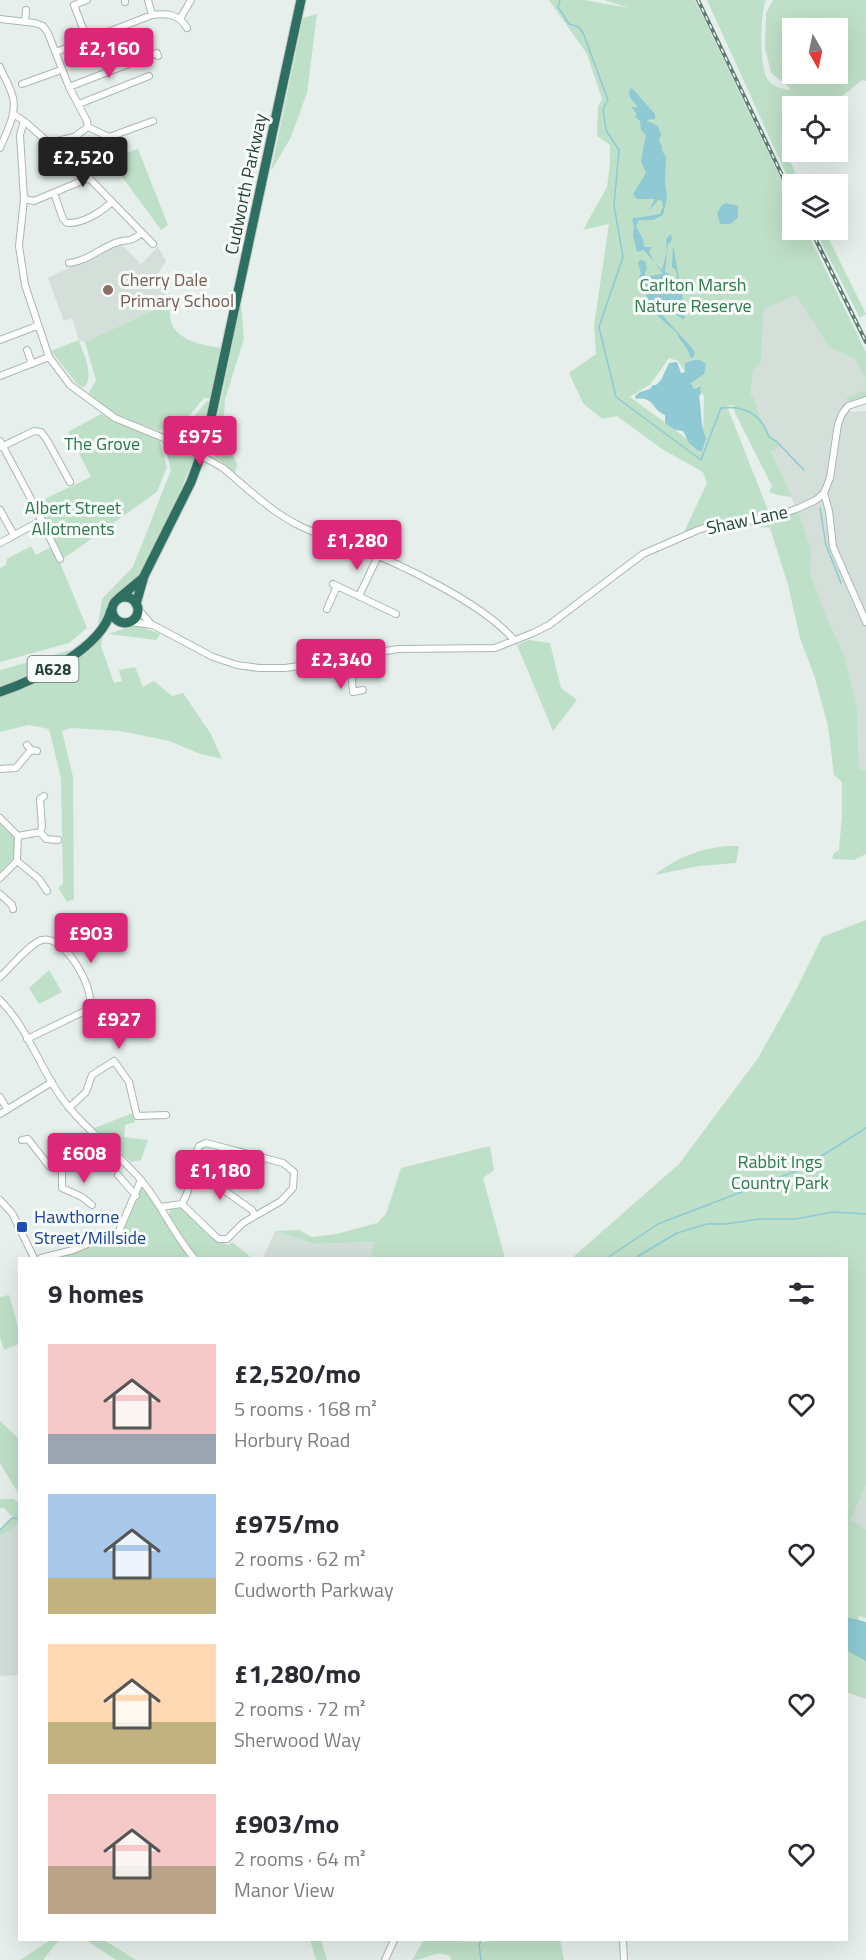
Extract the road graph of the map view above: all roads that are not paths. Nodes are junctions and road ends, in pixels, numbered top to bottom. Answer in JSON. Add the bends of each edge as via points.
{"nodes":[{"id":1,"x":87,"y":0,"type":"edge"},
{"id":2,"x":148,"y":0,"type":"edge"},
{"id":3,"x":191,"y":0,"type":"edge"},
{"id":4,"x":302,"y":0,"type":"edge"},
{"id":5,"x":26,"y":10,"type":"dead end"},
{"id":6,"x":76,"y":10,"type":"junction"},
{"id":7,"x":68,"y":13,"type":"dead end"},
{"id":8,"x":152,"y":15,"type":"junction"},
{"id":9,"x":0,"y":19,"type":"edge"},
{"id":10,"x":180,"y":19,"type":"junction"},
{"id":11,"x":25,"y":22,"type":"junction"},
{"id":12,"x":187,"y":28,"type":"dead end"},
{"id":13,"x":87,"y":39,"type":"junction"},
{"id":14,"x":56,"y":52,"type":"junction"},
{"id":15,"x":158,"y":56,"type":"dead end"},
{"id":16,"x":0,"y":67,"type":"edge"},
{"id":17,"x":61,"y":70,"type":"junction"},
{"id":18,"x":149,"y":76,"type":"dead end"},
{"id":19,"x":22,"y":84,"type":"dead end"},
{"id":20,"x":69,"y":87,"type":"junction"},
{"id":21,"x":79,"y":104,"type":"junction"},
{"id":22,"x":13,"y":114,"type":"junction"},
{"id":23,"x":24,"y":121,"type":"junction"},
{"id":24,"x":153,"y":121,"type":"dead end"},
{"id":25,"x":88,"y":127,"type":"junction"},
{"id":26,"x":49,"y":143,"type":"junction"},
{"id":27,"x":0,"y":148,"type":"edge"},
{"id":28,"x":89,"y":178,"type":"junction"},
{"id":29,"x":54,"y":193,"type":"junction"},
{"id":30,"x":24,"y":199,"type":"junction"},
{"id":31,"x":112,"y":202,"type":"junction"},
{"id":32,"x":142,"y":233,"type":"junction"},
{"id":33,"x":153,"y":244,"type":"dead end"},
{"id":34,"x":69,"y":263,"type":"dead end"},
{"id":35,"x":37,"y":326,"type":"junction"},
{"id":36,"x":0,"y":340,"type":"edge"},
{"id":37,"x":27,"y":350,"type":"dead end"},
{"id":38,"x":49,"y":357,"type":"junction"},
{"id":39,"x":32,"y":364,"type":"junction"},
{"id":40,"x":0,"y":376,"type":"edge"},
{"id":41,"x":866,"y":400,"type":"edge"},
{"id":42,"x":1,"y":445,"type":"edge"},
{"id":43,"x":70,"y":482,"type":"dead end"},
{"id":44,"x":824,"y":493,"type":"junction"},
{"id":45,"x":0,"y":510,"type":"edge"},
{"id":46,"x":42,"y":520,"type":"junction"},
{"id":47,"x":14,"y":535,"type":"junction"},
{"id":48,"x":0,"y":543,"type":"edge"},
{"id":49,"x":378,"y":556,"type":"junction"},
{"id":50,"x":60,"y":560,"type":"dead end"},
{"id":51,"x":144,"y":576,"type":"junction"},
{"id":52,"x":358,"y":596,"type":"junction"},
{"id":53,"x":117,"y":599,"type":"junction"},
{"id":54,"x":137,"y":606,"type":"junction"},
{"id":55,"x":327,"y":609,"type":"dead end"},
{"id":56,"x":111,"y":610,"type":"junction"},
{"id":57,"x":396,"y":615,"type":"dead end"},
{"id":58,"x":128,"y":622,"type":"junction"},
{"id":59,"x":866,"y":622,"type":"edge"},
{"id":60,"x":153,"y":626,"type":"junction"},
{"id":61,"x":98,"y":634,"type":"junction"},
{"id":62,"x":514,"y":640,"type":"junction"},
{"id":63,"x":350,"y":657,"type":"junction"},
{"id":64,"x":363,"y":690,"type":"dead end"},
{"id":65,"x":0,"y":692,"type":"edge"},
{"id":66,"x":31,"y":748,"type":"dead end"},
{"id":67,"x":0,"y":769,"type":"edge"},
{"id":68,"x":44,"y":796,"type":"dead end"},
{"id":69,"x":0,"y":818,"type":"edge"},
{"id":70,"x":40,"y":832,"type":"junction"},
{"id":71,"x":18,"y":836,"type":"junction"},
{"id":72,"x":58,"y":840,"type":"dead end"},
{"id":73,"x":17,"y":861,"type":"junction"},
{"id":74,"x":0,"y":878,"type":"edge"},
{"id":75,"x":47,"y":891,"type":"dead end"},
{"id":76,"x":0,"y":894,"type":"edge"},
{"id":77,"x":13,"y":909,"type":"dead end"},
{"id":78,"x":0,"y":977,"type":"edge"},
{"id":79,"x":0,"y":1000,"type":"edge"},
{"id":80,"x":27,"y":1039,"type":"junction"},
{"id":81,"x":52,"y":1082,"type":"junction"},
{"id":82,"x":0,"y":1098,"type":"edge"},
{"id":83,"x":69,"y":1108,"type":"junction"},
{"id":84,"x":8,"y":1109,"type":"junction"},
{"id":85,"x":0,"y":1114,"type":"edge"},
{"id":86,"x":161,"y":1117,"type":"dead end"},
{"id":87,"x":96,"y":1136,"type":"junction"},
{"id":88,"x":22,"y":1140,"type":"dead end"},
{"id":89,"x":62,"y":1168,"type":"junction"},
{"id":90,"x":118,"y":1175,"type":"dead end"},
{"id":91,"x":193,"y":1178,"type":"junction"},
{"id":92,"x":141,"y":1180,"type":"junction"},
{"id":93,"x":136,"y":1196,"type":"junction"},
{"id":94,"x":0,"y":1200,"type":"edge"},
{"id":95,"x":182,"y":1204,"type":"junction"},
{"id":96,"x":92,"y":1205,"type":"dead end"},
{"id":97,"x":160,"y":1207,"type":"junction"},
{"id":98,"x":255,"y":1215,"type":"junction"},
{"id":99,"x":34,"y":1257,"type":"edge"},
{"id":100,"x":45,"y":1257,"type":"edge"},
{"id":101,"x":193,"y":1257,"type":"edge"},
{"id":102,"x":394,"y":1941,"type":"edge"},
{"id":103,"x":623,"y":1941,"type":"edge"},
{"id":104,"x":385,"y":1960,"type":"edge"},
{"id":105,"x":624,"y":1960,"type":"edge"}],
"edges":[{"from":1,"to":6,"type":"street","via":[[75,5]]},
{"from":2,"to":8,"type":"street"},
{"from":3,"to":10,"type":"street"},
{"from":4,"to":51,"type":"highway","name":"Cudworth Parkway","number":"A628","via":[[206,441],[191,482]]},
{"from":5,"to":11,"type":"street"},
{"from":6,"to":7,"type":"street"},
{"from":6,"to":13,"type":"street"},
{"from":8,"to":10,"type":"street","via":[[166,13]]},
{"from":8,"to":13,"type":"street"},
{"from":9,"to":11,"type":"street"},
{"from":10,"to":12,"type":"street"},
{"from":11,"to":14,"type":"street","via":[[43,27]]},
{"from":13,"to":14,"type":"street"},
{"from":14,"to":17,"type":"street"},
{"from":15,"to":20,"type":"street","via":[[157,53]]},
{"from":16,"to":22,"type":"street","via":[[13,98]]},
{"from":17,"to":19,"type":"street"},
{"from":17,"to":20,"type":"street"},
{"from":18,"to":21,"type":"street"},
{"from":20,"to":21,"type":"street"},
{"from":21,"to":25,"type":"street"},
{"from":22,"to":23,"type":"street"},
{"from":22,"to":27,"type":"street"},
{"from":23,"to":26,"type":"street"},
{"from":23,"to":30,"type":"street","via":[[20,135]]},
{"from":24,"to":25,"type":"street","via":[[109,137]]},
{"from":25,"to":26,"type":"street","via":[[74,137]]},
{"from":26,"to":28,"type":"street"},
{"from":28,"to":29,"type":"street"},
{"from":28,"to":31,"type":"street"},
{"from":29,"to":30,"type":"street","via":[[34,201]]},
{"from":29,"to":31,"type":"street","via":[[67,223],[102,211]]},
{"from":30,"to":35,"type":"street","via":[[19,246]]},
{"from":31,"to":32,"type":"street"},
{"from":32,"to":33,"type":"street"},
{"from":32,"to":34,"type":"street","via":[[130,242],[114,243],[88,258]]},
{"from":35,"to":36,"type":"street"},
{"from":35,"to":38,"type":"street"},
{"from":37,"to":39,"type":"street"},
{"from":38,"to":39,"type":"street"},
{"from":38,"to":49,"type":"street","bridge":true,"via":[[70,385],[115,418],[188,448],[223,468],[293,523]]},
{"from":39,"to":40,"type":"street"},
{"from":41,"to":44,"type":"street","via":[[848,406],[842,414]]},
{"from":42,"to":43,"type":"street","via":[[34,431],[41,432]]},
{"from":42,"to":46,"type":"street"},
{"from":44,"to":59,"type":"street","via":[[832,547]]},
{"from":44,"to":62,"type":"street","name":"Shaw Lane","via":[[790,512],[757,521],[713,525],[657,547],[549,625]]},
{"from":45,"to":47,"type":"street"},
{"from":46,"to":47,"type":"street"},
{"from":46,"to":50,"type":"street"},
{"from":47,"to":48,"type":"street"},
{"from":49,"to":52,"type":"street"},
{"from":49,"to":62,"type":"street","via":[[446,591],[493,621]]},
{"from":51,"to":53,"type":"highway","name":"Cudworth Parkway","number":"A628"},
{"from":51,"to":54,"type":"highway","name":"Cudworth Parkway","number":"A628"},
{"from":52,"to":55,"type":"street","via":[[335,585]]},
{"from":52,"to":57,"type":"street"},
{"from":53,"to":54,"type":"highway","via":[[125,597]]},
{"from":53,"to":56,"type":"highway","name":"Cudworth Parkway","number":"A628"},
{"from":54,"to":58,"type":"highway","name":"Cudworth Parkway","number":"A628","via":[[136,616]]},
{"from":54,"to":60,"type":"street"},
{"from":56,"to":58,"type":"highway","via":[[117,621]]},
{"from":56,"to":61,"type":"highway","name":"Cudworth Parkway","number":"A628"},
{"from":58,"to":60,"type":"street"},
{"from":58,"to":61,"type":"highway","name":"Cudworth Parkway","number":"A628"},
{"from":60,"to":63,"type":"street","name":"Shaw Lane","via":[[237,665],[285,668]]},
{"from":61,"to":65,"type":"highway","name":"Cudworth Parkway","number":"A628","via":[[56,667]]},
{"from":62,"to":63,"type":"street","name":"Shaw Lane","via":[[495,648],[398,648]]},
{"from":63,"to":64,"type":"street","via":[[353,692]]},
{"from":66,"to":67,"type":"street","via":[[16,768]]},
{"from":68,"to":70,"type":"street","via":[[40,799]]},
{"from":69,"to":71,"type":"street"},
{"from":70,"to":71,"type":"street"},
{"from":70,"to":72,"type":"street","via":[[46,839]]},
{"from":71,"to":73,"type":"street"},
{"from":73,"to":74,"type":"street"},
{"from":73,"to":75,"type":"street"},
{"from":76,"to":77,"type":"street"},
{"from":78,"to":80,"type":"street","via":[[42,940],[56,941],[80,969],[92,1000],[89,1010]]},
{"from":79,"to":80,"type":"street"},
{"from":80,"to":81,"type":"street"},
{"from":81,"to":83,"type":"street"},
{"from":81,"to":84,"type":"street"},
{"from":82,"to":84,"type":"street"},
{"from":83,"to":86,"type":"street","via":[[86,1092],[92,1075],[114,1061],[129,1082],[137,1118]]},
{"from":83,"to":87,"type":"street"},
{"from":84,"to":85,"type":"street"},
{"from":87,"to":89,"type":"street"},
{"from":87,"to":92,"type":"street"},
{"from":88,"to":89,"type":"street","via":[[28,1139],[50,1167]]},
{"from":89,"to":96,"type":"street","via":[[62,1188]]},
{"from":90,"to":93,"type":"street"},
{"from":91,"to":95,"type":"street"},
{"from":91,"to":98,"type":"street","via":[[211,1181]]},
{"from":91,"to":98,"type":"street","via":[[196,1152],[206,1143],[283,1163],[294,1172],[293,1188],[281,1201]]},
{"from":92,"to":93,"type":"street"},
{"from":92,"to":97,"type":"street"},
{"from":93,"to":100,"type":"street","via":[[119,1232]]},
{"from":94,"to":99,"type":"street","via":[[12,1213]]},
{"from":95,"to":97,"type":"street"},
{"from":95,"to":98,"type":"street","via":[[224,1240]]},
{"from":97,"to":101,"type":"street"},
{"from":102,"to":104,"type":"street"},
{"from":103,"to":105,"type":"street"}]}
